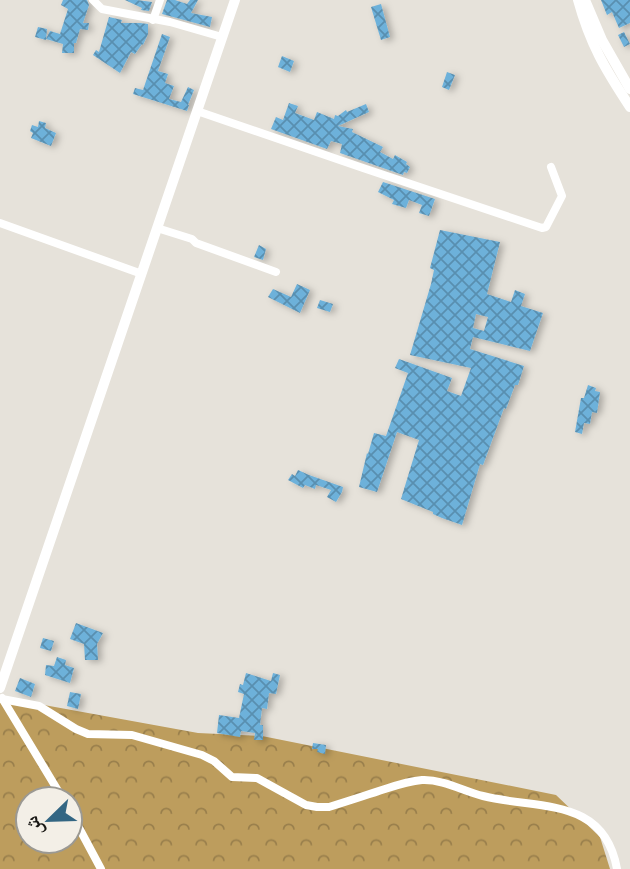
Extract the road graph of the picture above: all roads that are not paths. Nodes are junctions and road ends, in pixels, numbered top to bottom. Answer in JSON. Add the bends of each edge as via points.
{"nodes":[{"id":1,"x":93,"y":0,"type":"edge"},
{"id":2,"x":160,"y":0,"type":"edge"},
{"id":3,"x":235,"y":0,"type":"edge"},
{"id":4,"x":578,"y":0,"type":"edge"},
{"id":5,"x":585,"y":0,"type":"edge"},
{"id":6,"x":153,"y":20,"type":"junction"},
{"id":7,"x":222,"y":37,"type":"junction"},
{"id":8,"x":630,"y":89,"type":"edge"},
{"id":9,"x":630,"y":107,"type":"edge"},
{"id":10,"x":197,"y":111,"type":"junction"},
{"id":11,"x":551,"y":167,"type":"dead end"},
{"id":12,"x":0,"y":223,"type":"edge"},
{"id":13,"x":157,"y":228,"type":"junction"},
{"id":14,"x":276,"y":272,"type":"dead end"},
{"id":15,"x":142,"y":274,"type":"junction"},
{"id":16,"x":1,"y":694,"type":"edge"},
{"id":17,"x":55,"y":785,"type":"edge"},
{"id":18,"x":84,"y":837,"type":"edge"},
{"id":19,"x":101,"y":869,"type":"edge"},
{"id":20,"x":617,"y":869,"type":"edge"}],
"edges":[{"from":1,"to":6,"type":"street","via":[[102,9]]},
{"from":2,"to":6,"type":"street"},
{"from":3,"to":7,"type":"main road"},
{"from":4,"to":9,"type":"main road","via":[[592,42]]},
{"from":5,"to":8,"type":"main road"},
{"from":6,"to":7,"type":"street"},
{"from":7,"to":10,"type":"main road"},
{"from":10,"to":11,"type":"street","via":[[542,228],[562,196]]},
{"from":10,"to":13,"type":"main road"},
{"from":12,"to":15,"type":"street"},
{"from":13,"to":14,"type":"street"},
{"from":13,"to":15,"type":"main road"},
{"from":15,"to":16,"type":"main road"},
{"from":16,"to":17,"type":"street"},
{"from":16,"to":20,"type":"street","via":[[39,706],[88,734],[132,735],[202,755],[232,777],[257,778],[306,805],[329,807],[427,780],[485,797],[564,809],[603,834]]},
{"from":18,"to":19,"type":"street"}]}
